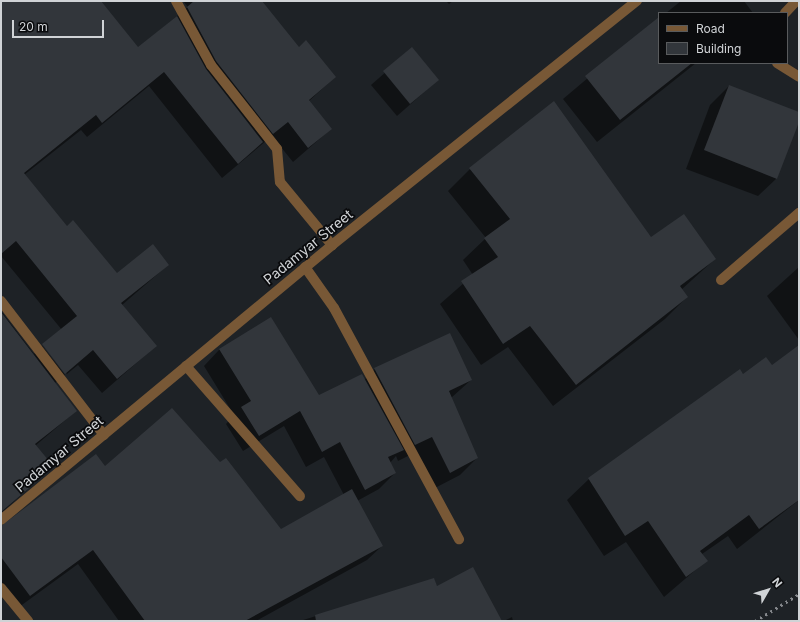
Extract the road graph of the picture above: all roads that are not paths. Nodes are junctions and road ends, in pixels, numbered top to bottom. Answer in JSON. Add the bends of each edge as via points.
{"nodes":[{"id":1,"x":176,"y":1,"type":"edge"},
{"id":2,"x":637,"y":1,"type":"edge"},
{"id":3,"x":796,"y":1,"type":"edge"},
{"id":4,"x":786,"y":12,"type":"edge"},
{"id":5,"x":779,"y":64,"type":"edge"},
{"id":6,"x":799,"y":77,"type":"edge"},
{"id":7,"x":799,"y":213,"type":"edge"},
{"id":8,"x":332,"y":245,"type":"junction"},
{"id":9,"x":305,"y":267,"type":"junction"},
{"id":10,"x":721,"y":280,"type":"dead end"},
{"id":11,"x":1,"y":301,"type":"edge"},
{"id":12,"x":186,"y":366,"type":"junction"},
{"id":13,"x":104,"y":435,"type":"junction"},
{"id":14,"x":300,"y":496,"type":"dead end"},
{"id":15,"x":1,"y":520,"type":"edge"},
{"id":16,"x":459,"y":539,"type":"dead end"},
{"id":17,"x":1,"y":588,"type":"edge"},
{"id":18,"x":28,"y":621,"type":"edge"}],
"edges":[{"from":1,"to":8,"type":"street","via":[[211,65],[277,150],[280,182],[302,214]]},
{"from":2,"to":8,"type":"street","name":"Padamyar Street"},
{"from":3,"to":4,"type":"street"},
{"from":5,"to":6,"type":"street"},
{"from":7,"to":10,"type":"street"},
{"from":8,"to":9,"type":"street","name":"Padamyar Street"},
{"from":9,"to":12,"type":"street","name":"Padamyar Street"},
{"from":9,"to":16,"type":"street","via":[[334,308]]},
{"from":11,"to":13,"type":"street"},
{"from":12,"to":13,"type":"street","name":"Padamyar Street"},
{"from":12,"to":14,"type":"street"},
{"from":13,"to":15,"type":"street","name":"Padamyar Street"},
{"from":17,"to":18,"type":"street"}]}
